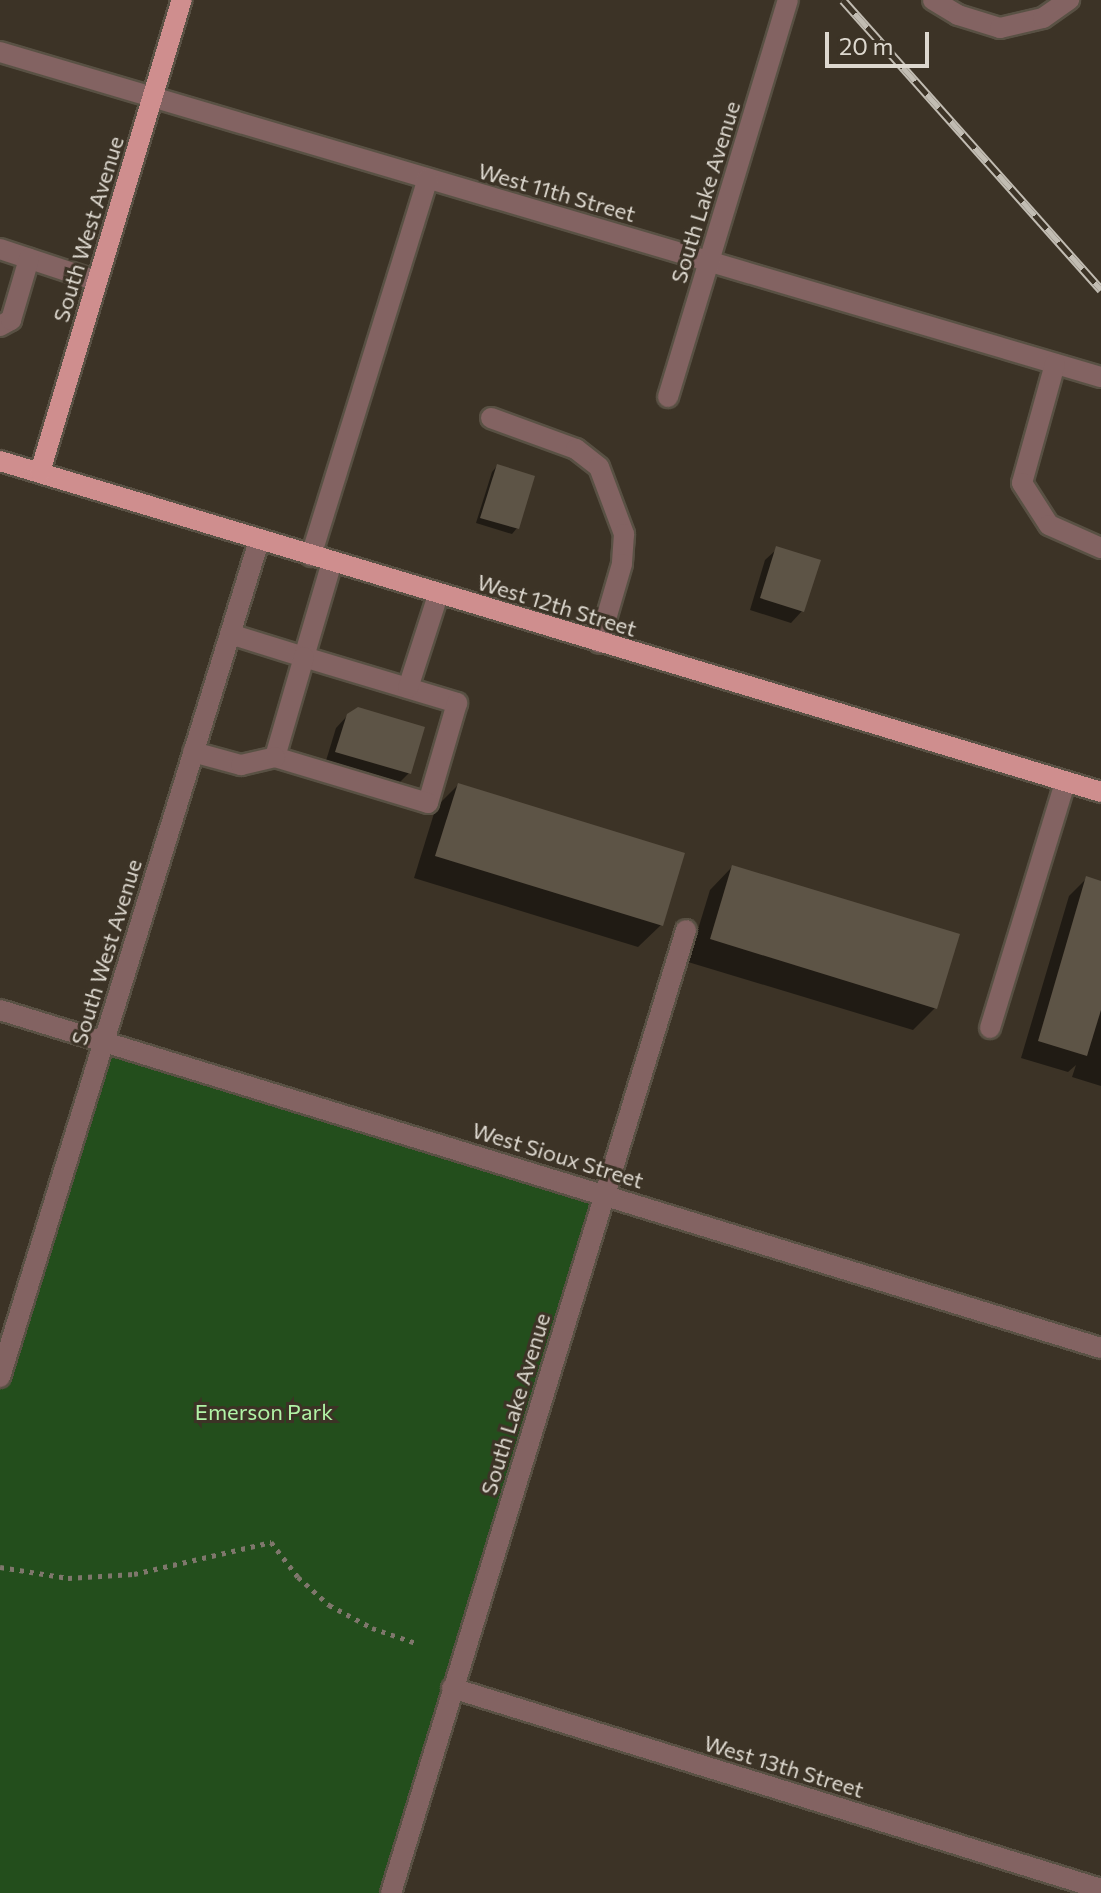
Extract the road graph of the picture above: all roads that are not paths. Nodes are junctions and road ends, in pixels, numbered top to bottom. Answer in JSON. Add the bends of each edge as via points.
{"nodes":[{"id":1,"x":182,"y":0,"type":"edge"},
{"id":2,"x":788,"y":0,"type":"edge"},
{"id":3,"x":933,"y":0,"type":"edge"},
{"id":4,"x":1069,"y":0,"type":"edge"},
{"id":5,"x":0,"y":52,"type":"edge"},
{"id":6,"x":153,"y":97,"type":"junction"},
{"id":7,"x":428,"y":179,"type":"junction"},
{"id":8,"x":0,"y":249,"type":"edge"},
{"id":9,"x":29,"y":259,"type":"junction"},
{"id":10,"x":708,"y":262,"type":"junction"},
{"id":11,"x":97,"y":281,"type":"junction"},
{"id":12,"x":0,"y":326,"type":"edge"},
{"id":13,"x":1055,"y":364,"type":"junction"},
{"id":14,"x":1101,"y":377,"type":"edge"},
{"id":15,"x":668,"y":397,"type":"dead end"},
{"id":16,"x":491,"y":418,"type":"dead end"},
{"id":17,"x":0,"y":461,"type":"edge"},
{"id":18,"x":40,"y":472,"type":"junction"},
{"id":19,"x":259,"y":541,"type":"junction"},
{"id":20,"x":1101,"y":548,"type":"edge"},
{"id":21,"x":311,"y":556,"type":"junction"},
{"id":22,"x":332,"y":562,"type":"junction"},
{"id":23,"x":438,"y":595,"type":"junction"},
{"id":24,"x":230,"y":634,"type":"junction"},
{"id":25,"x":599,"y":643,"type":"junction"},
{"id":26,"x":304,"y":657,"type":"junction"},
{"id":27,"x":408,"y":688,"type":"junction"},
{"id":28,"x":193,"y":752,"type":"junction"},
{"id":29,"x":275,"y":757,"type":"junction"},
{"id":30,"x":1065,"y":782,"type":"junction"},
{"id":31,"x":1101,"y":792,"type":"edge"},
{"id":32,"x":686,"y":930,"type":"dead end"},
{"id":33,"x":0,"y":1010,"type":"edge"},
{"id":34,"x":990,"y":1028,"type":"dead end"},
{"id":35,"x":104,"y":1040,"type":"junction"},
{"id":36,"x":605,"y":1195,"type":"junction"},
{"id":37,"x":1101,"y":1348,"type":"edge"},
{"id":38,"x":0,"y":1377,"type":"edge"},
{"id":39,"x":452,"y":1688,"type":"junction"},
{"id":40,"x":1101,"y":1889,"type":"edge"},
{"id":41,"x":391,"y":1893,"type":"edge"}],
"edges":[{"from":1,"to":6,"type":"main road","name":"South West Avenue"},
{"from":2,"to":10,"type":"street","name":"South Lake Avenue"},
{"from":3,"to":4,"type":"street","via":[[958,15],[1000,28],[1043,18]]},
{"from":5,"to":6,"type":"street","name":"West 11th Street"},
{"from":6,"to":7,"type":"street","name":"West 11th Street"},
{"from":6,"to":11,"type":"main road","name":"South West Avenue"},
{"from":7,"to":10,"type":"street","name":"West 11th Street"},
{"from":7,"to":21,"type":"street"},
{"from":8,"to":9,"type":"street"},
{"from":9,"to":11,"type":"street"},
{"from":9,"to":12,"type":"street","via":[[11,320]]},
{"from":10,"to":13,"type":"street","name":"West 11th Street"},
{"from":10,"to":15,"type":"street","name":"South Lake Avenue"},
{"from":11,"to":18,"type":"main road","name":"South West Avenue"},
{"from":13,"to":14,"type":"street","name":"West 11th Street"},
{"from":13,"to":20,"type":"street","via":[[1022,483],[1049,525]]},
{"from":16,"to":25,"type":"street","via":[[576,449],[599,467],[624,534],[622,564]]},
{"from":17,"to":18,"type":"main road","name":"West 12th Street"},
{"from":18,"to":19,"type":"main road","name":"West 12th Street"},
{"from":19,"to":21,"type":"main road","name":"West 12th Street"},
{"from":19,"to":24,"type":"street","name":"South West Avenue"},
{"from":21,"to":22,"type":"main road","name":"West 12th Street"},
{"from":22,"to":23,"type":"main road","name":"West 12th Street"},
{"from":22,"to":26,"type":"street"},
{"from":23,"to":25,"type":"main road","name":"West 12th Street"},
{"from":23,"to":27,"type":"street"},
{"from":24,"to":26,"type":"street"},
{"from":24,"to":28,"type":"street","name":"South West Avenue"},
{"from":25,"to":30,"type":"main road","name":"West 12th Street"},
{"from":26,"to":27,"type":"street"},
{"from":26,"to":29,"type":"street"},
{"from":27,"to":29,"type":"street","via":[[457,703],[428,803]]},
{"from":28,"to":29,"type":"street","via":[[241,765]]},
{"from":28,"to":35,"type":"street","name":"South West Avenue"},
{"from":30,"to":31,"type":"main road","name":"West 12th Street"},
{"from":30,"to":34,"type":"street"},
{"from":32,"to":36,"type":"street","name":"South Lake Avenue"},
{"from":33,"to":35,"type":"street","name":"West Sioux Street"},
{"from":35,"to":36,"type":"street","name":"West Sioux Street"},
{"from":35,"to":38,"type":"street","name":"South West Avenue"},
{"from":36,"to":37,"type":"street","name":"West Sioux Street"},
{"from":36,"to":39,"type":"street","name":"South Lake Avenue"},
{"from":39,"to":40,"type":"street","name":"West 13th Street"},
{"from":39,"to":41,"type":"street","name":"South Lake Avenue"}]}
